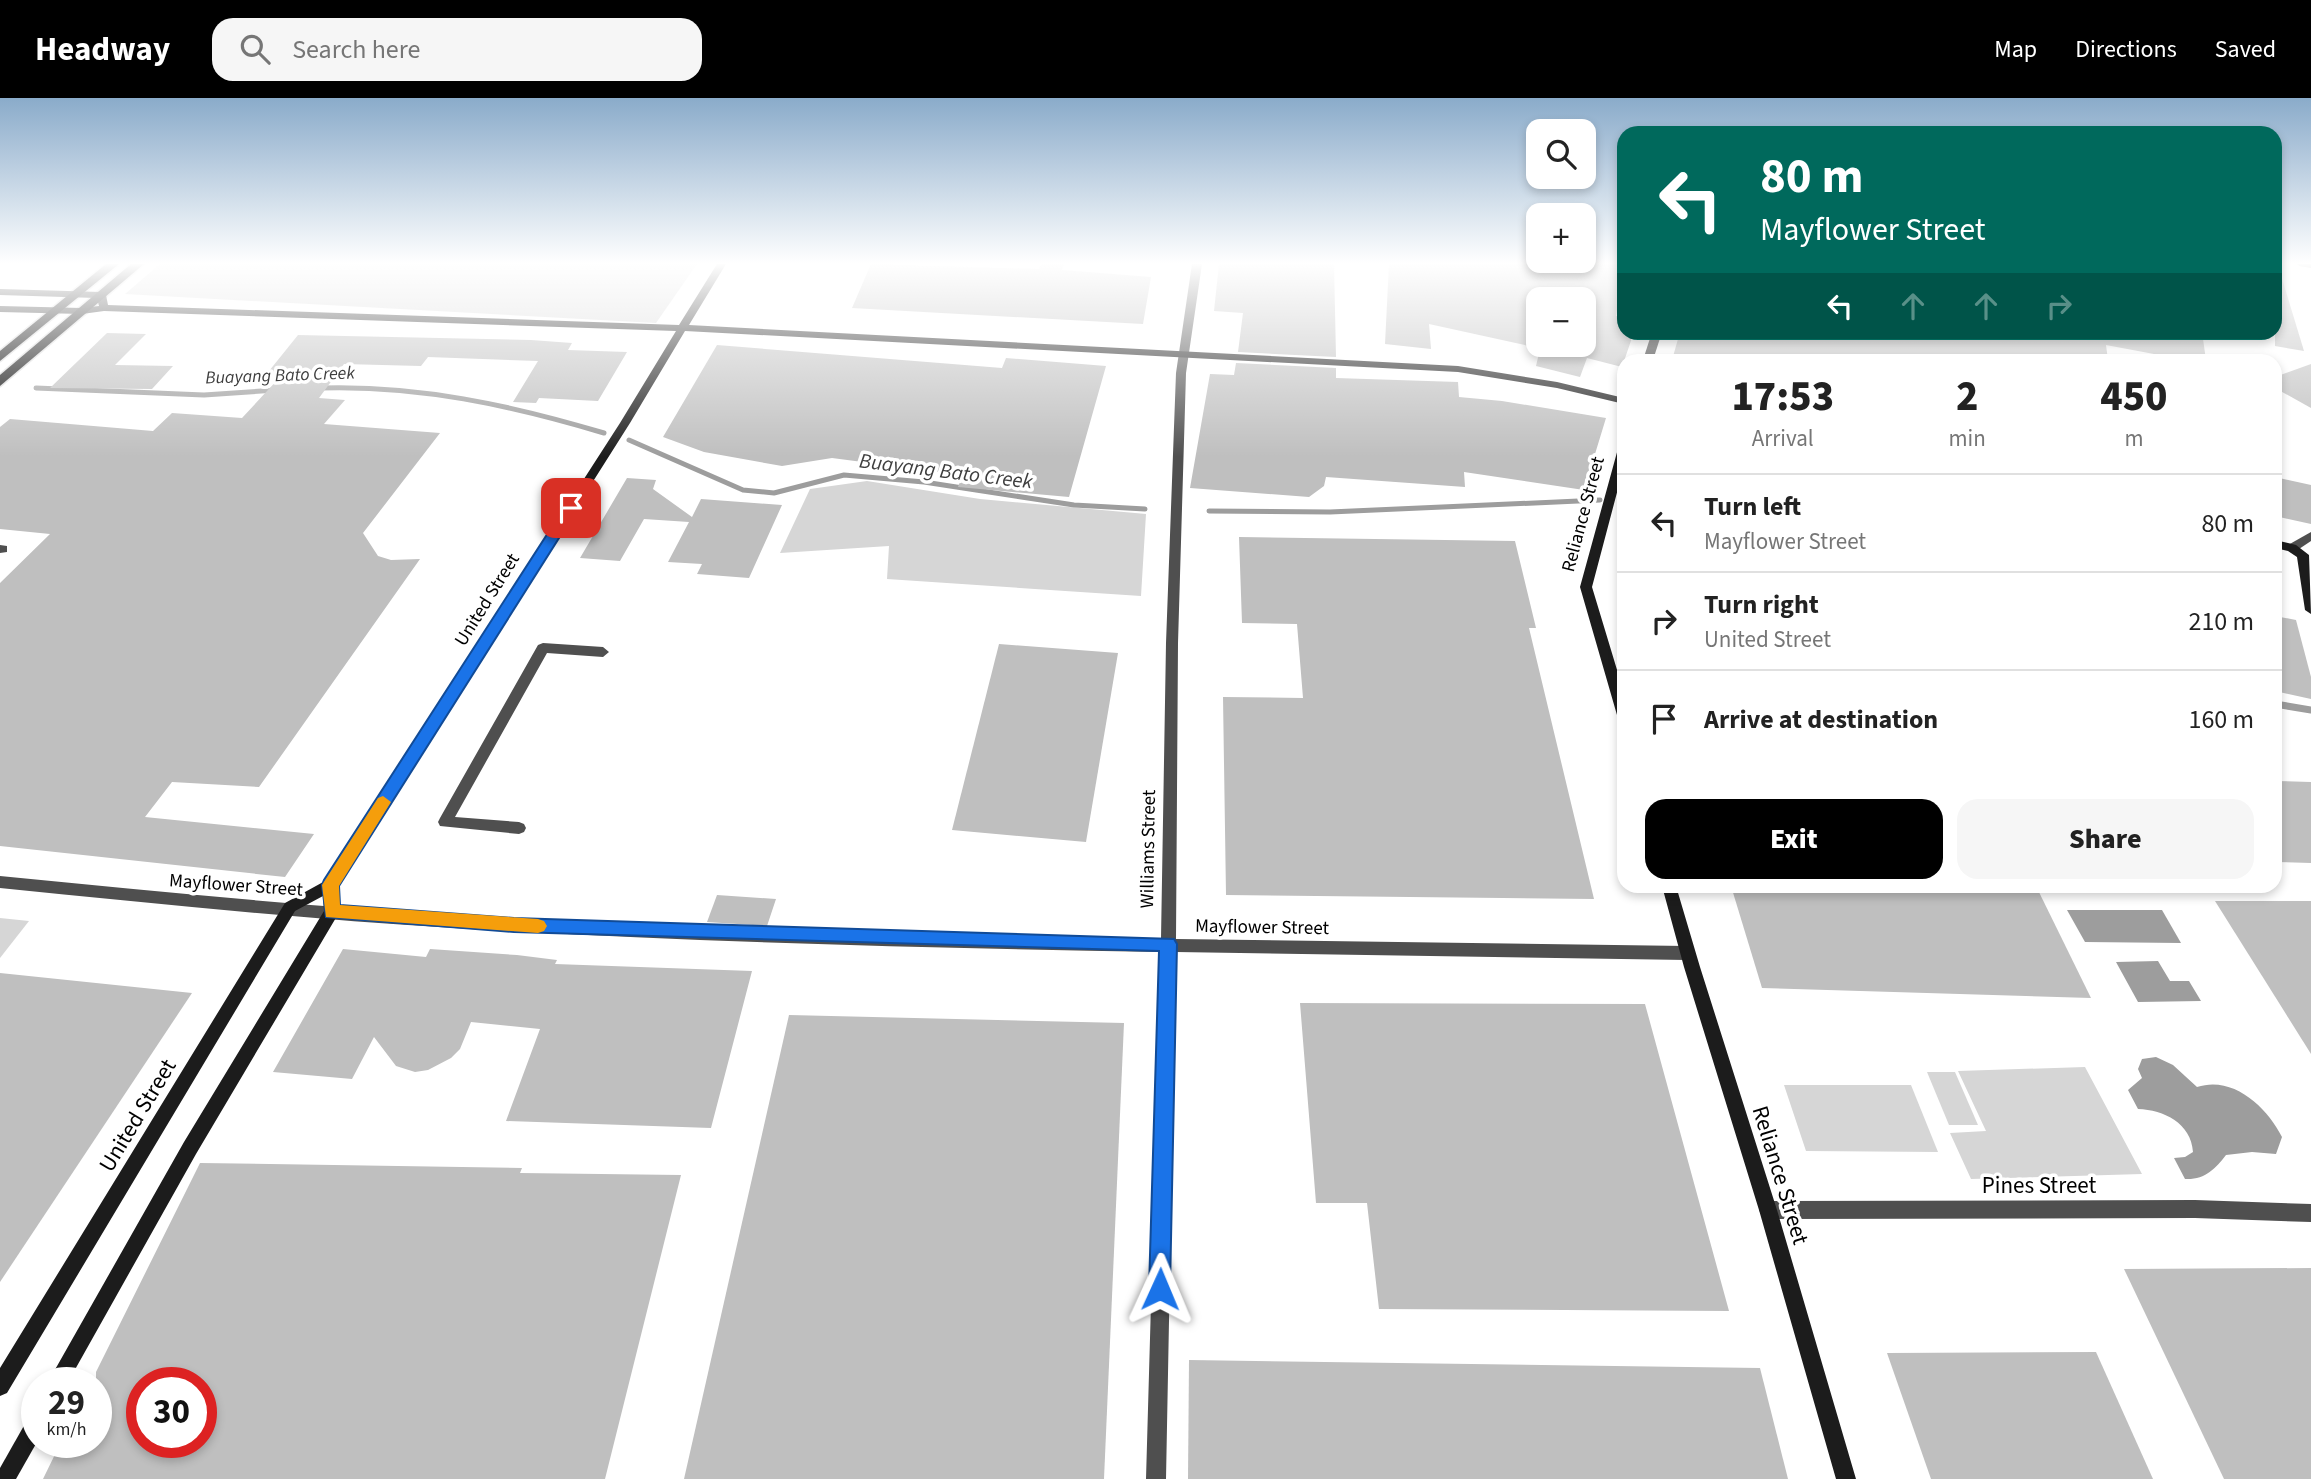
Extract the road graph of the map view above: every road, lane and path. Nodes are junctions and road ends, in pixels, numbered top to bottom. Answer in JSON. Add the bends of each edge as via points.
{"nodes":[{"id":1,"x":33,"y":328,"type":"edge"},
{"id":2,"x":62,"y":328,"type":"edge"},
{"id":3,"x":684,"y":328,"type":"edge"},
{"id":4,"x":693,"y":328,"type":"edge"},
{"id":5,"x":1188,"y":328,"type":"edge"},
{"id":6,"x":1184,"y":354,"type":"junction"},
{"id":7,"x":0,"y":357,"type":"edge"},
{"id":8,"x":0,"y":382,"type":"edge"},
{"id":9,"x":1617,"y":399,"type":"edge"},
{"id":10,"x":1617,"y":472,"type":"edge"},
{"id":11,"x":2311,"y":536,"type":"edge"},
{"id":12,"x":2282,"y":546,"type":"edge"},
{"id":13,"x":2302,"y":550,"type":"edge"},
{"id":14,"x":2311,"y":610,"type":"edge"},
{"id":15,"x":603,"y":652,"type":"dead end"},
{"id":16,"x":1617,"y":691,"type":"edge"},
{"id":17,"x":519,"y":828,"type":"dead end"},
{"id":18,"x":0,"y":882,"type":"edge"},
{"id":19,"x":330,"y":885,"type":"junction"},
{"id":20,"x":1671,"y":893,"type":"edge"},
{"id":21,"x":290,"y":907,"type":"junction"},
{"id":22,"x":332,"y":912,"type":"junction"},
{"id":23,"x":1168,"y":944,"type":"junction"},
{"id":24,"x":1686,"y":953,"type":"junction"},
{"id":25,"x":1768,"y":1210,"type":"junction"},
{"id":26,"x":2311,"y":1213,"type":"edge"},
{"id":27,"x":66,"y":1367,"type":"edge"},
{"id":28,"x":0,"y":1386,"type":"edge"},
{"id":29,"x":21,"y":1449,"type":"edge"},
{"id":30,"x":4,"y":1477,"type":"edge"},
{"id":31,"x":1156,"y":1479,"type":"edge"},
{"id":32,"x":1846,"y":1479,"type":"edge"}],
"edges":[{"from":1,"to":7,"type":"main road"},
{"from":2,"to":8,"type":"main road"},
{"from":3,"to":19,"type":"street","name":"United Street"},
{"from":4,"to":6,"type":"street"},
{"from":5,"to":6,"type":"street","name":"Williams Street"},
{"from":6,"to":9,"type":"street","via":[[1458,369]]},
{"from":6,"to":23,"type":"street","name":"Williams Street","via":[[1172,643]]},
{"from":10,"to":16,"type":"street","name":"Reliance Street","via":[[1586,587]]},
{"from":11,"to":13,"type":"street"},
{"from":12,"to":13,"type":"street"},
{"from":13,"to":14,"type":"street"},
{"from":15,"to":17,"type":"street","via":[[542,648],[445,822]]},
{"from":18,"to":21,"type":"street","name":"Mayflower Street"},
{"from":19,"to":21,"type":"street","name":"United Street"},
{"from":19,"to":22,"type":"street"},
{"from":20,"to":24,"type":"street","name":"Reliance Street"},
{"from":21,"to":22,"type":"street","name":"Mayflower Street"},
{"from":21,"to":28,"type":"street","name":"United Street"},
{"from":22,"to":23,"type":"street","name":"Mayflower Street","via":[[528,926]]},
{"from":22,"to":27,"type":"street","via":[[190,1148]]},
{"from":23,"to":24,"type":"street","name":"Mayflower Street"},
{"from":23,"to":31,"type":"street","name":"Williams Street"},
{"from":24,"to":25,"type":"street","name":"Reliance Street"},
{"from":25,"to":26,"type":"street","name":"Pines Street"},
{"from":25,"to":32,"type":"street","name":"Reliance Street"},
{"from":29,"to":30,"type":"street"}]}
